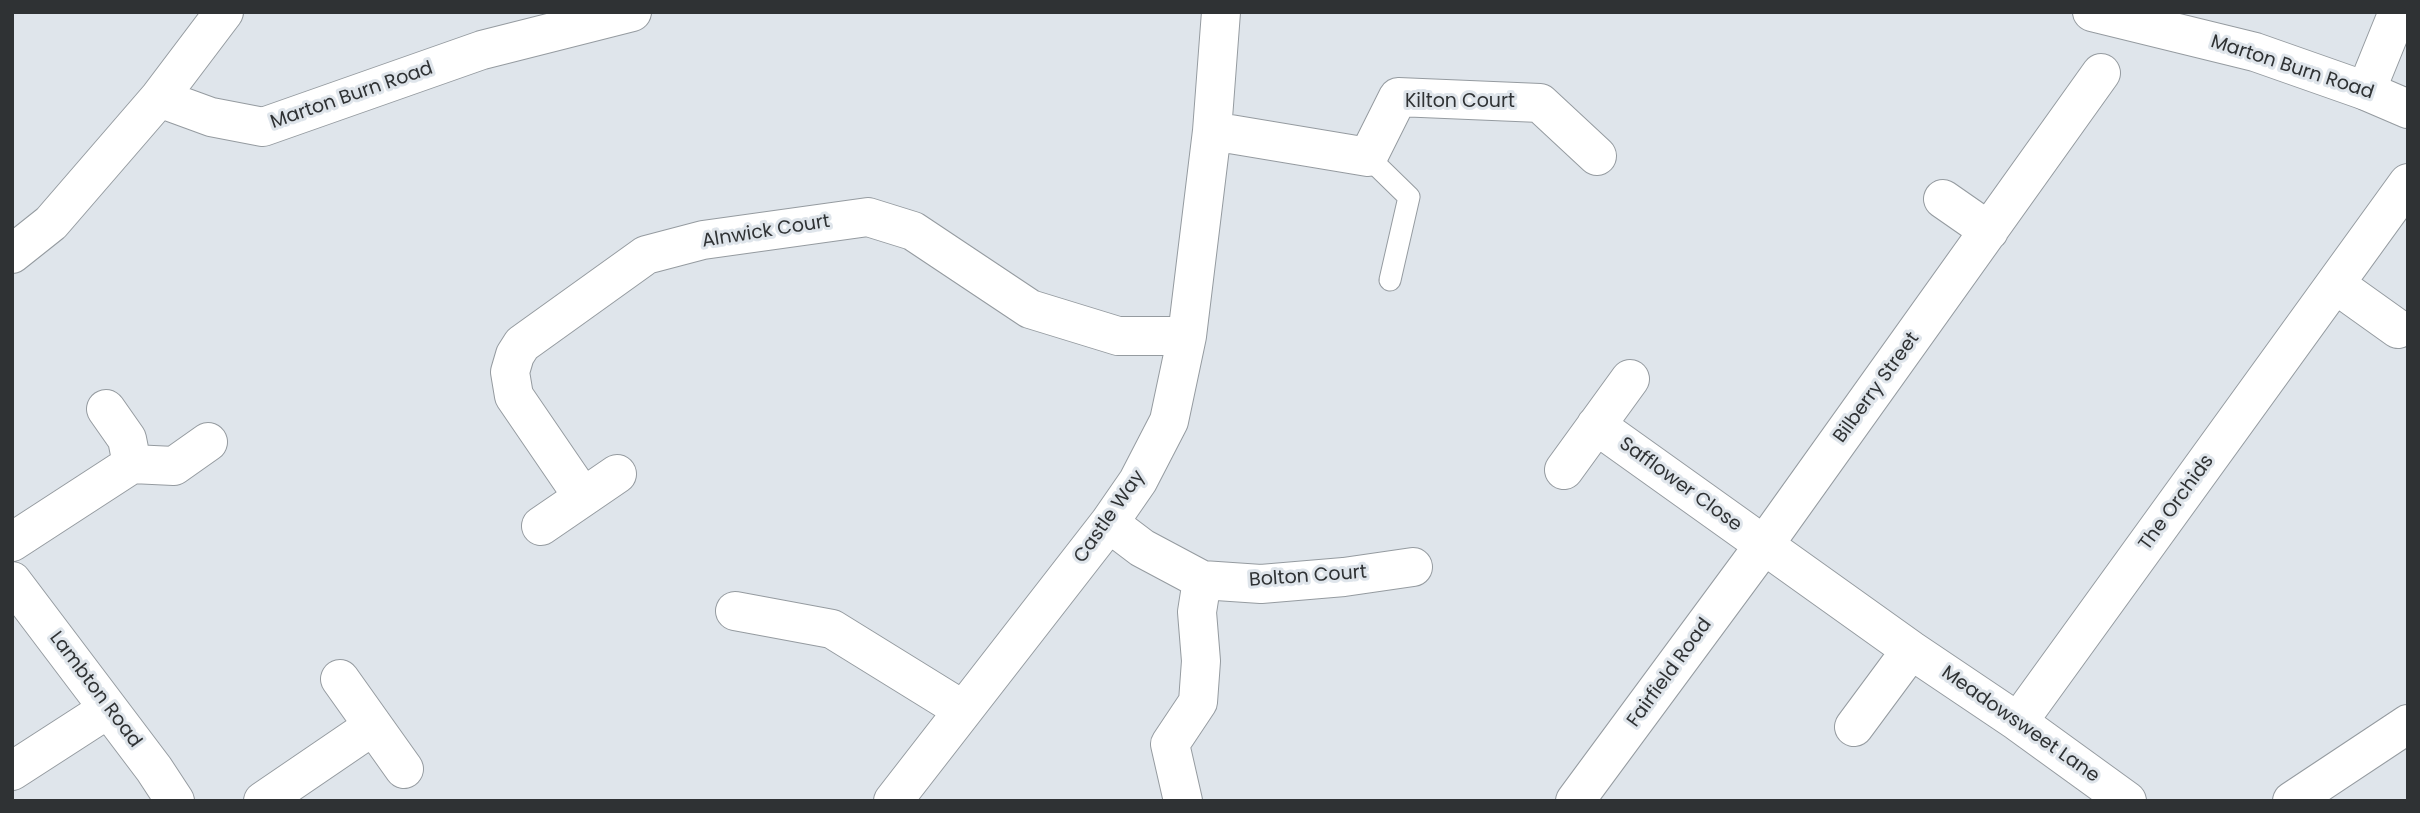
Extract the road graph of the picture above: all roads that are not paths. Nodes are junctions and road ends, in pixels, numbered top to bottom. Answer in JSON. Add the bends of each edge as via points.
{"nodes":[{"id":1,"x":224,"y":12,"type":"edge"},
{"id":2,"x":632,"y":12,"type":"edge"},
{"id":3,"x":1221,"y":12,"type":"edge"},
{"id":4,"x":2092,"y":12,"type":"edge"},
{"id":5,"x":2398,"y":12,"type":"edge"},
{"id":6,"x":2101,"y":73,"type":"dead end"},
{"id":7,"x":2366,"y":91,"type":"junction"},
{"id":8,"x":159,"y":98,"type":"junction"},
{"id":9,"x":2408,"y":109,"type":"edge"},
{"id":10,"x":1212,"y":131,"type":"junction"},
{"id":11,"x":1597,"y":156,"type":"dead end"},
{"id":12,"x":1368,"y":157,"type":"junction"},
{"id":13,"x":2408,"y":183,"type":"edge"},
{"id":14,"x":1943,"y":199,"type":"dead end"},
{"id":15,"x":1989,"y":230,"type":"junction"},
{"id":16,"x":12,"y":254,"type":"edge"},
{"id":17,"x":1390,"y":280,"type":"dead end"},
{"id":18,"x":2335,"y":284,"type":"junction"},
{"id":19,"x":2398,"y":329,"type":"dead end"},
{"id":20,"x":1187,"y":336,"type":"junction"},
{"id":21,"x":1630,"y":379,"type":"dead end"},
{"id":22,"x":106,"y":409,"type":"dead end"},
{"id":23,"x":1596,"y":425,"type":"junction"},
{"id":24,"x":208,"y":442,"type":"dead end"},
{"id":25,"x":132,"y":464,"type":"junction"},
{"id":26,"x":1564,"y":470,"type":"dead end"},
{"id":27,"x":617,"y":474,"type":"dead end"},
{"id":28,"x":583,"y":497,"type":"junction"},
{"id":29,"x":1109,"y":523,"type":"junction"},
{"id":30,"x":541,"y":526,"type":"dead end"},
{"id":31,"x":12,"y":542,"type":"edge"},
{"id":32,"x":1764,"y":545,"type":"junction"},
{"id":33,"x":1413,"y":567,"type":"dead end"},
{"id":34,"x":1202,"y":580,"type":"junction"},
{"id":35,"x":12,"y":581,"type":"edge"},
{"id":36,"x":735,"y":611,"type":"dead end"},
{"id":37,"x":1911,"y":650,"type":"junction"},
{"id":38,"x":340,"y":679,"type":"dead end"},
{"id":39,"x":108,"y":709,"type":"junction"},
{"id":40,"x":963,"y":710,"type":"junction"},
{"id":41,"x":2018,"y":722,"type":"junction"},
{"id":42,"x":2408,"y":724,"type":"edge"},
{"id":43,"x":373,"y":726,"type":"junction"},
{"id":44,"x":1854,"y":727,"type":"dead end"},
{"id":45,"x":404,"y":769,"type":"dead end"},
{"id":46,"x":12,"y":771,"type":"edge"},
{"id":47,"x":175,"y":801,"type":"edge"},
{"id":48,"x":263,"y":801,"type":"edge"},
{"id":49,"x":893,"y":801,"type":"edge"},
{"id":50,"x":1183,"y":801,"type":"edge"},
{"id":51,"x":1575,"y":801,"type":"edge"},
{"id":52,"x":2127,"y":801,"type":"edge"},
{"id":53,"x":2292,"y":801,"type":"edge"}],
"edges":[{"from":1,"to":8,"type":"street"},
{"from":2,"to":8,"type":"street","name":"Marton Burn Road","via":[[482,50],[262,127],[211,117]]},
{"from":3,"to":10,"type":"street","name":"Castle Way"},
{"from":4,"to":7,"type":"street","name":"Marton Burn Road","via":[[2255,52]]},
{"from":5,"to":7,"type":"street"},
{"from":6,"to":15,"type":"street","name":"Bilberry Street"},
{"from":7,"to":9,"type":"street","name":"Marton Burn Road"},
{"from":8,"to":16,"type":"street","via":[[51,223]]},
{"from":10,"to":12,"type":"street"},
{"from":10,"to":20,"type":"street","name":"Castle Way"},
{"from":11,"to":12,"type":"street","name":"Kilton Court","via":[[1540,103],[1398,97]]},
{"from":12,"to":17,"type":"lane","via":[[1409,197]]},
{"from":13,"to":18,"type":"street","name":"The Orchids"},
{"from":14,"to":15,"type":"street"},
{"from":15,"to":32,"type":"street","name":"Bilberry Street"},
{"from":18,"to":19,"type":"street"},
{"from":18,"to":41,"type":"street","name":"The Orchids"},
{"from":20,"to":28,"type":"street","name":"Alnwick Court","via":[[1118,336],[1030,309],[913,231],[867,217],[703,240],[646,256],[522,344],[515,355],[510,372],[514,396]]},
{"from":20,"to":29,"type":"street","name":"Castle Way","via":[[1169,421],[1138,481]]},
{"from":21,"to":23,"type":"street"},
{"from":22,"to":25,"type":"street","via":[[127,439]]},
{"from":23,"to":26,"type":"street"},
{"from":23,"to":32,"type":"street","name":"Safflower Close"},
{"from":24,"to":25,"type":"street","via":[[174,466]]},
{"from":25,"to":31,"type":"street"},
{"from":27,"to":28,"type":"street"},
{"from":28,"to":30,"type":"street"},
{"from":29,"to":34,"type":"street","name":"Bolton Court","via":[[1142,548]]},
{"from":29,"to":40,"type":"street","name":"Castle Way"},
{"from":32,"to":37,"type":"street","name":"Meadowsweet Lane"},
{"from":32,"to":51,"type":"street","name":"Fairfield Road"},
{"from":33,"to":34,"type":"street","name":"Bolton Court","via":[[1261,584]]},
{"from":34,"to":50,"type":"street","via":[[1197,612],[1198,702],[1170,744]]},
{"from":35,"to":39,"type":"street","name":"Lambton Road"},
{"from":36,"to":40,"type":"street","via":[[832,629]]},
{"from":37,"to":41,"type":"street","name":"Meadowsweet Lane"},
{"from":37,"to":44,"type":"street"},
{"from":38,"to":43,"type":"street"},
{"from":39,"to":46,"type":"street"},
{"from":39,"to":47,"type":"street","name":"Lambton Road"},
{"from":40,"to":49,"type":"street","name":"Castle Way"},
{"from":41,"to":52,"type":"street","name":"Meadowsweet Lane"},
{"from":42,"to":53,"type":"street"},
{"from":43,"to":45,"type":"street"},
{"from":43,"to":48,"type":"street"}]}
